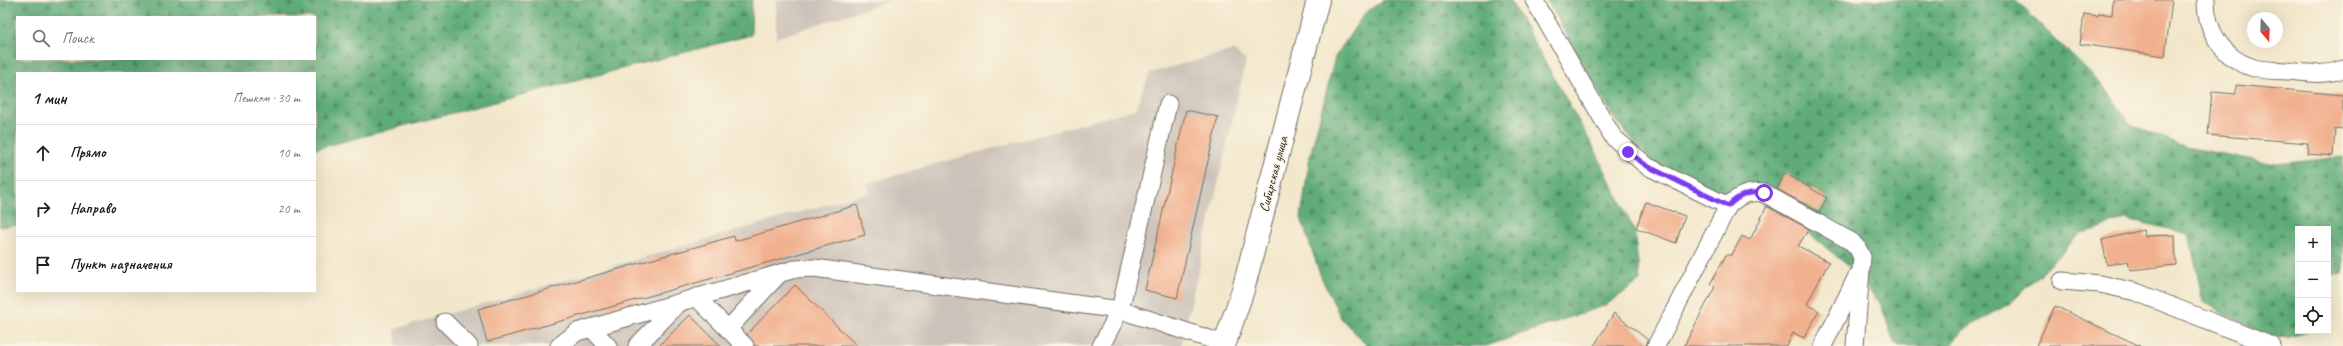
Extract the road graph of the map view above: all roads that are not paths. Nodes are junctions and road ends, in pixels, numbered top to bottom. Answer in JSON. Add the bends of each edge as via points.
{"nodes":[{"id":1,"x":1318,"y":0,"type":"edge"},
{"id":2,"x":1534,"y":0,"type":"edge"},
{"id":3,"x":2206,"y":0,"type":"edge"},
{"id":4,"x":2343,"y":69,"type":"edge"},
{"id":5,"x":1168,"y":104,"type":"dead end"},
{"id":6,"x":1728,"y":206,"type":"junction"},
{"id":7,"x":1861,"y":267,"type":"junction"},
{"id":8,"x":780,"y":273,"type":"junction"},
{"id":9,"x":2062,"y":281,"type":"dead end"},
{"id":10,"x":688,"y":299,"type":"junction"},
{"id":11,"x":1120,"y":310,"type":"junction"},
{"id":12,"x":445,"y":322,"type":"dead end"},
{"id":13,"x":591,"y":328,"type":"junction"},
{"id":14,"x":728,"y":329,"type":"junction"},
{"id":15,"x":1225,"y":345,"type":"edge"},
{"id":16,"x":2269,"y":345,"type":"edge"},
{"id":17,"x":469,"y":346,"type":"edge"},
{"id":18,"x":559,"y":346,"type":"edge"},
{"id":19,"x":608,"y":346,"type":"edge"},
{"id":20,"x":637,"y":346,"type":"edge"},
{"id":21,"x":745,"y":346,"type":"edge"},
{"id":22,"x":1101,"y":346,"type":"edge"},
{"id":23,"x":1656,"y":346,"type":"edge"},
{"id":24,"x":1823,"y":346,"type":"edge"},
{"id":25,"x":1855,"y":346,"type":"edge"}],
"edges":[{"from":1,"to":15,"type":"street","name":"Сибирская улица","via":[[1243,290]]},
{"from":2,"to":6,"type":"lane","via":[[1613,136],[1647,166]]},
{"from":3,"to":4,"type":"lane","via":[[2208,21],[2213,34],[2237,61],[2255,68],[2317,74]]},
{"from":5,"to":11,"type":"lane"},
{"from":6,"to":7,"type":"lane","via":[[1745,194],[1764,193],[1852,242],[1862,257]]},
{"from":6,"to":23,"type":"lane"},
{"from":7,"to":24,"type":"lane"},
{"from":7,"to":25,"type":"lane"},
{"from":8,"to":10,"type":"lane"},
{"from":8,"to":11,"type":"lane","via":[[814,268]]},
{"from":8,"to":14,"type":"lane"},
{"from":9,"to":16,"type":"lane","via":[[2100,284],[2136,292]]},
{"from":10,"to":13,"type":"lane"},
{"from":10,"to":14,"type":"lane"},
{"from":10,"to":20,"type":"lane"},
{"from":11,"to":15,"type":"lane"},
{"from":11,"to":22,"type":"lane"},
{"from":12,"to":17,"type":"lane"},
{"from":13,"to":18,"type":"lane","via":[[577,332]]},
{"from":13,"to":19,"type":"lane"},
{"from":14,"to":21,"type":"lane"}]}
